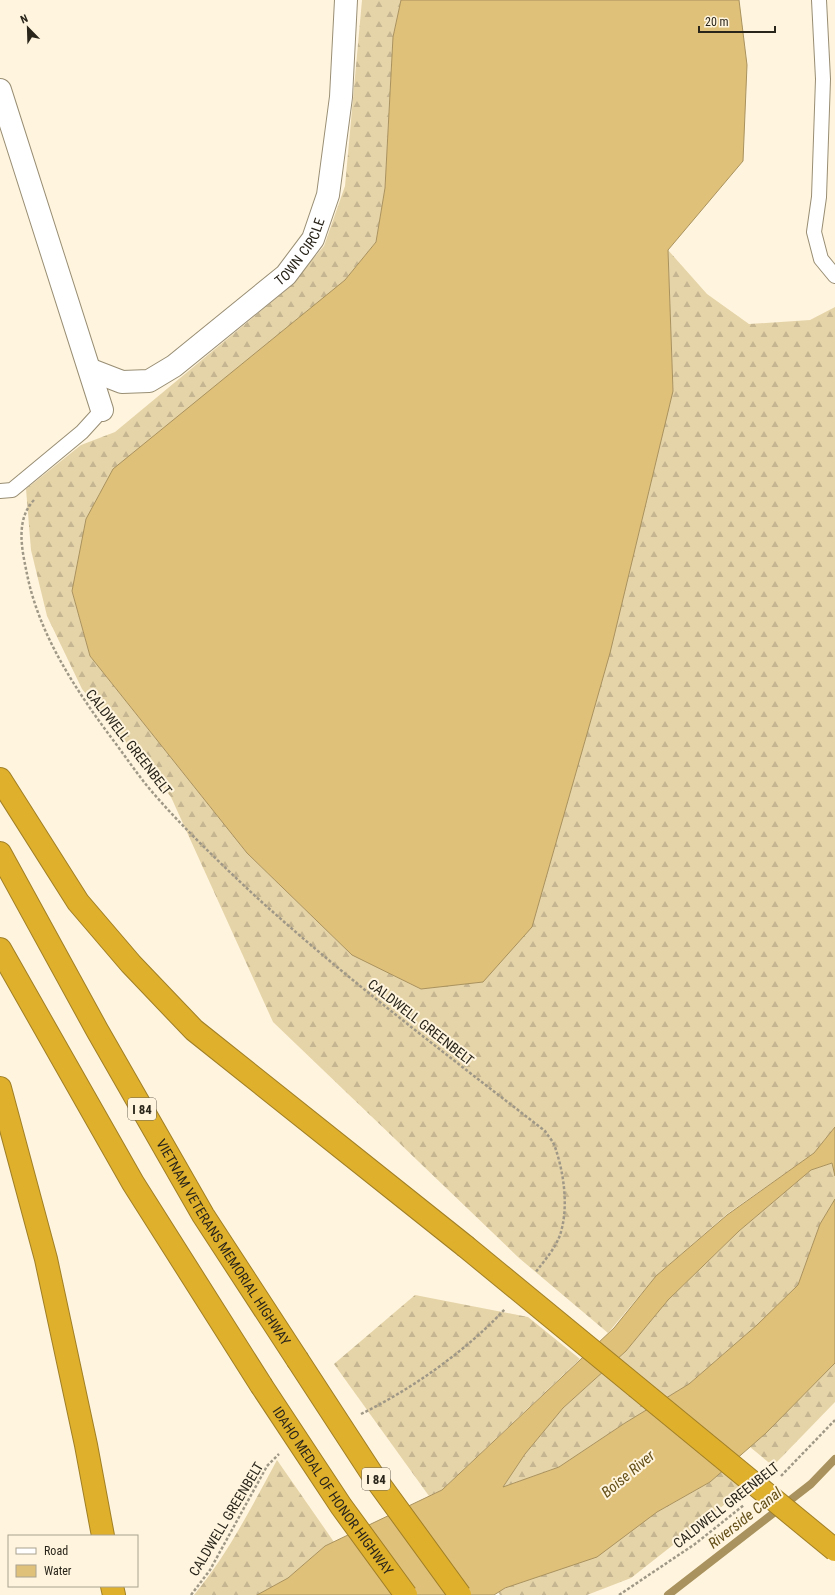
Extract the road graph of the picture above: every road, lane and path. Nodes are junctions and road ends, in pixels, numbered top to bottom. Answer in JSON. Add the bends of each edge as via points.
{"nodes":[{"id":1,"x":346,"y":0,"type":"edge"},
{"id":2,"x":819,"y":0,"type":"edge"},
{"id":3,"x":0,"y":90,"type":"edge"},
{"id":4,"x":835,"y":276,"type":"edge"},
{"id":5,"x":91,"y":370,"type":"junction"},
{"id":6,"x":102,"y":410,"type":"joint"},
{"id":7,"x":0,"y":491,"type":"edge"},
{"id":8,"x":37,"y":497,"type":"dead end"},
{"id":9,"x":0,"y":779,"type":"edge"},
{"id":10,"x":0,"y":853,"type":"edge"},
{"id":11,"x":0,"y":949,"type":"edge"},
{"id":12,"x":0,"y":1088,"type":"edge"},
{"id":13,"x":533,"y":1275,"type":"dead end"},
{"id":14,"x":508,"y":1305,"type":"dead end"},
{"id":15,"x":359,"y":1415,"type":"dead end"},
{"id":16,"x":835,"y":1420,"type":"edge"},
{"id":17,"x":284,"y":1451,"type":"dead end"},
{"id":18,"x":775,"y":1480,"type":"dead end"},
{"id":19,"x":744,"y":1505,"type":"dead end"},
{"id":20,"x":103,"y":1535,"type":"edge"},
{"id":21,"x":835,"y":1550,"type":"edge"},
{"id":22,"x":190,"y":1595,"type":"edge"},
{"id":23,"x":406,"y":1595,"type":"edge"},
{"id":24,"x":460,"y":1595,"type":"edge"},
{"id":25,"x":619,"y":1595,"type":"edge"}],
"edges":[{"from":1,"to":5,"type":"street","name":"TOWN CIRCLE","via":[[341,97],[328,196],[313,239],[286,275],[174,366],[149,381],[122,382]]},
{"from":2,"to":4,"type":"lane","via":[[823,79],[819,197],[814,232],[821,259]]},
{"from":3,"to":5,"type":"street"},
{"from":5,"to":6,"type":"street"},
{"from":6,"to":7,"type":"lane","via":[[82,432],[12,490]]},
{"from":8,"to":13,"type":"path","name":"CALDWELL GREENBELT","via":[[27,508],[21,531],[30,590],[44,630],[76,690],[148,787],[214,857],[306,942],[545,1132],[554,1146],[562,1178],[565,1210],[560,1235]]},
{"from":9,"to":21,"type":"highway","bridge":true,"via":[[78,902],[131,964],[194,1030],[465,1246]]},
{"from":10,"to":24,"type":"highway","name":"VIETNAM VETERANS MEMORIAL HIGHWAY","number":"I 84","bridge":true,"via":[[97,1030],[204,1215],[372,1474]]},
{"from":11,"to":23,"type":"highway","name":"IDAHO MEDAL OF HONOR HIGHWAY","bridge":true,"via":[[133,1183],[341,1506]]},
{"from":12,"to":20,"type":"highway","via":[[46,1259]]},
{"from":14,"to":15,"type":"path","via":[[464,1346],[417,1383]]},
{"from":16,"to":18,"type":"path","name":"CALDWELL GREENBELT","via":[[788,1471]]},
{"from":17,"to":22,"type":"path","name":"CALDWELL GREENBELT","via":[[277,1454],[267,1466],[210,1570]]},
{"from":19,"to":25,"type":"path","name":"CALDWELL GREENBELT","via":[[695,1544]]}]}
